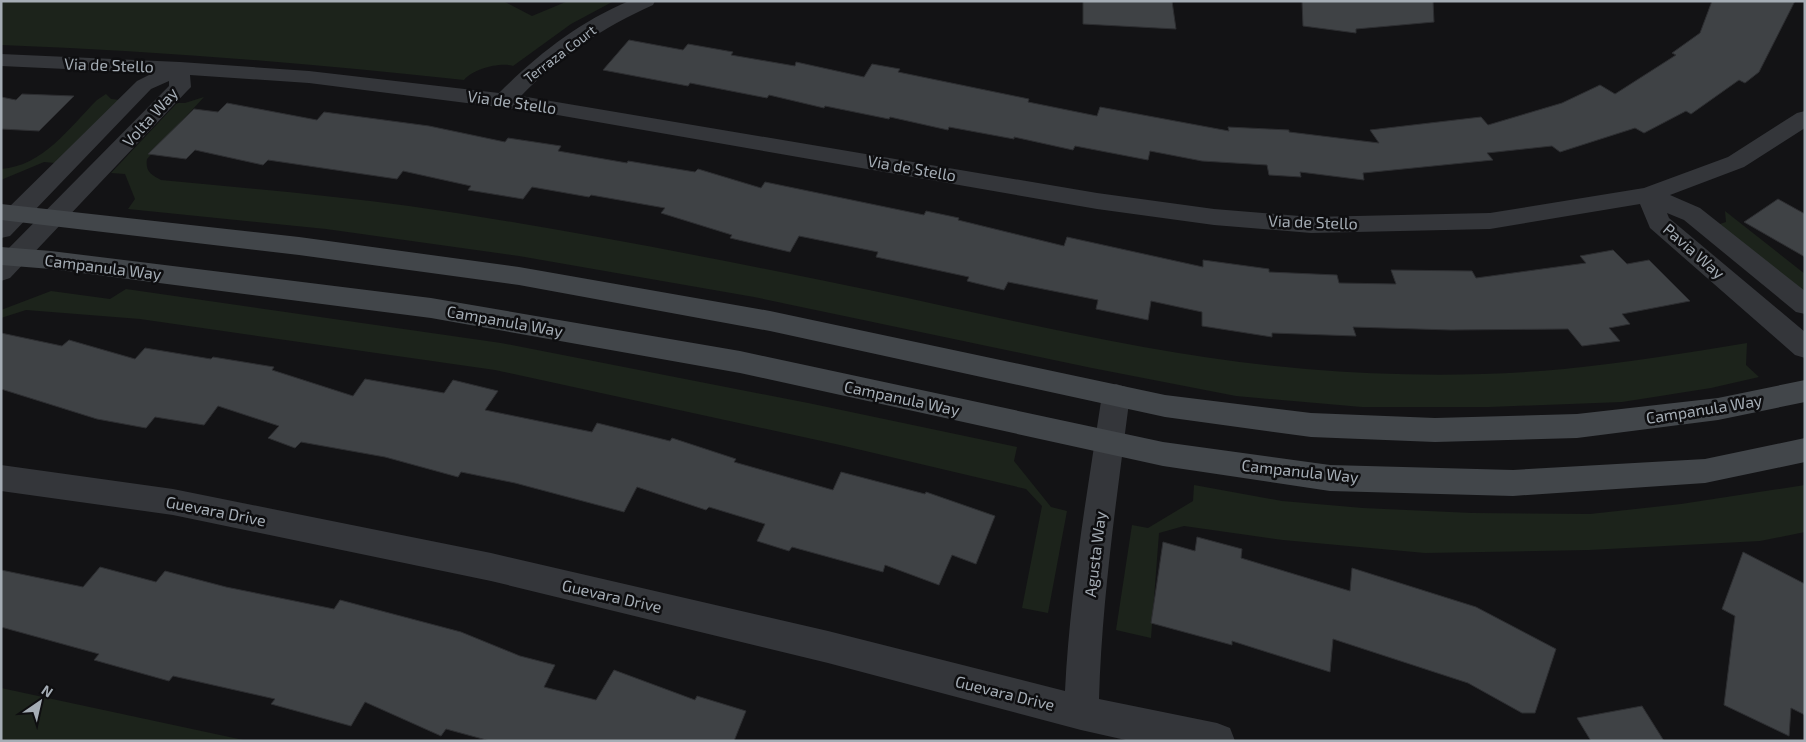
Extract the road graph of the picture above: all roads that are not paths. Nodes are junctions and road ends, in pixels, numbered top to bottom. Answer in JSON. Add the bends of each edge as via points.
{"nodes":[{"id":1,"x":646,"y":1,"type":"edge"},
{"id":2,"x":1,"y":60,"type":"edge"},
{"id":3,"x":180,"y":68,"type":"junction"},
{"id":4,"x":506,"y":100,"type":"junction"},
{"id":5,"x":1805,"y":118,"type":"edge"},
{"id":6,"x":1648,"y":195,"type":"junction"},
{"id":7,"x":54,"y":217,"type":"junction"},
{"id":8,"x":6,"y":218,"type":"edge"},
{"id":9,"x":6,"y":262,"type":"edge"},
{"id":10,"x":1805,"y":305,"type":"edge"},
{"id":11,"x":1805,"y":348,"type":"edge"},
{"id":12,"x":1805,"y":391,"type":"edge"},
{"id":13,"x":1116,"y":395,"type":"junction"},
{"id":14,"x":1110,"y":444,"type":"junction"},
{"id":15,"x":1805,"y":450,"type":"edge"},
{"id":16,"x":1,"y":478,"type":"edge"},
{"id":17,"x":1081,"y":712,"type":"junction"},
{"id":18,"x":1217,"y":741,"type":"edge"}],
"edges":[{"from":1,"to":4,"type":"street","name":"Terraza Court","via":[[590,29],[524,80]]},
{"from":2,"to":3,"type":"street","name":"Via de Stello"},
{"from":3,"to":4,"type":"street","name":"Via de Stello","via":[[309,77]]},
{"from":3,"to":7,"type":"street","name":"Volta Way","via":[[180,87]]},
{"from":3,"to":8,"type":"street","name":"Volta Way","via":[[144,85]]},
{"from":4,"to":6,"type":"street","name":"Via de Stello","via":[[1097,201],[1214,217],[1301,224],[1490,221]]},
{"from":5,"to":6,"type":"street","name":"Via de Stello","via":[[1736,162]]},
{"from":6,"to":10,"type":"street","name":"Pavia Way","via":[[1692,214]]},
{"from":6,"to":11,"type":"street","name":"Pavia Way","via":[[1659,222]]},
{"from":7,"to":8,"type":"street","name":"Campanula Way"},
{"from":7,"to":9,"type":"street","name":"Volta Way"},
{"from":7,"to":13,"type":"street","name":"Campanula Way","via":[[519,276],[770,321]]},
{"from":9,"to":14,"type":"street","name":"Campanula Way","via":[[51,260],[441,310],[740,362]]},
{"from":12,"to":13,"type":"street","name":"Campanula Way","via":[[1718,410],[1577,426],[1435,430],[1311,424],[1165,406]]},
{"from":13,"to":14,"type":"street","name":"Agusta Way"},
{"from":14,"to":15,"type":"street","name":"Campanula Way","via":[[1330,478],[1513,483],[1705,471]]},
{"from":14,"to":17,"type":"street","name":"Agusta Way","via":[[1084,644]]},
{"from":16,"to":17,"type":"street","name":"Guevara Drive","via":[[174,502],[491,567],[828,647]]},
{"from":17,"to":18,"type":"street","name":"Guevara Drive"}]}
